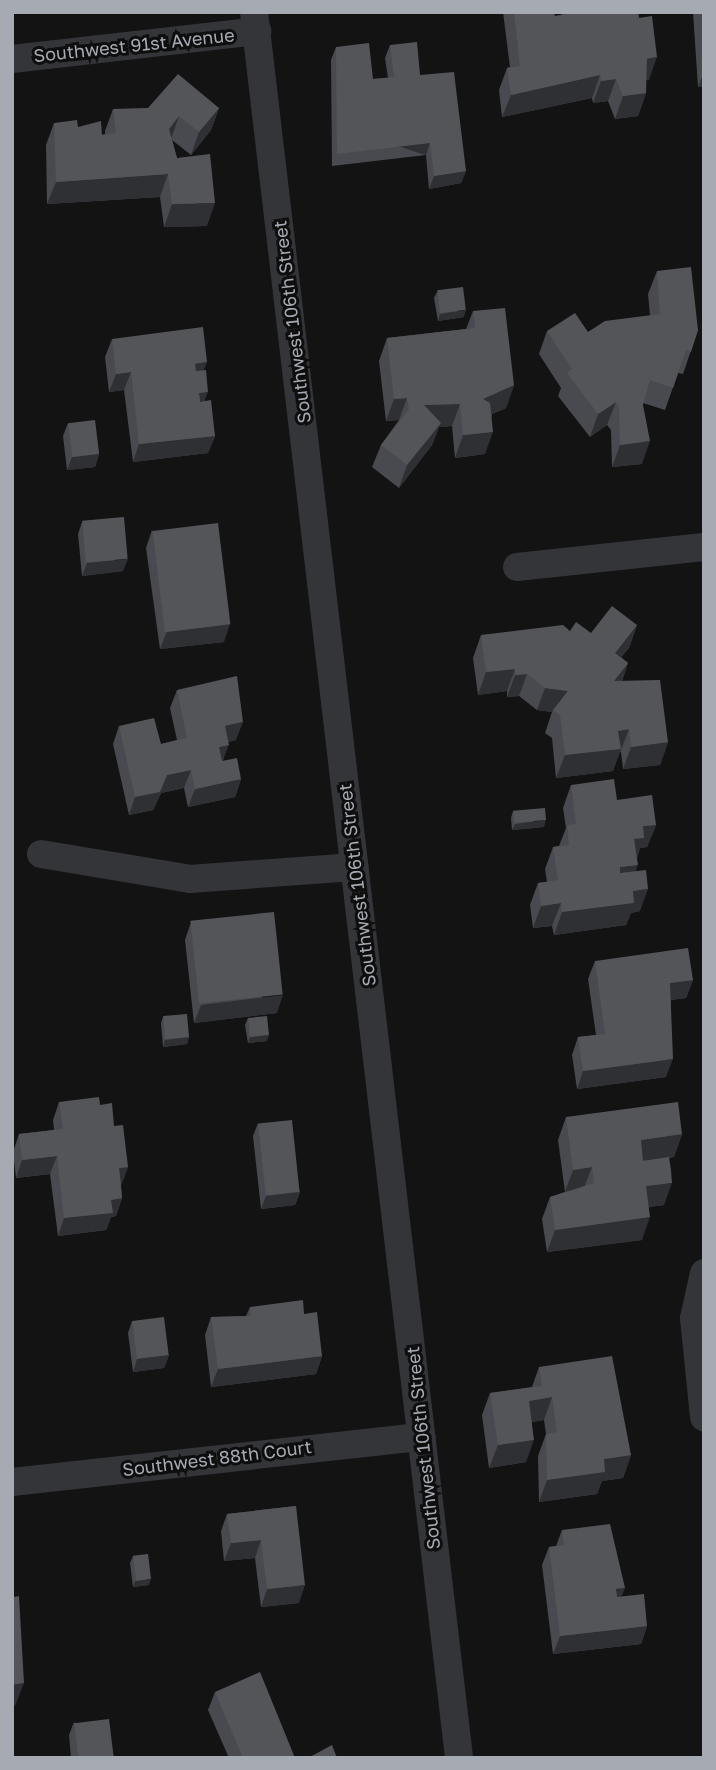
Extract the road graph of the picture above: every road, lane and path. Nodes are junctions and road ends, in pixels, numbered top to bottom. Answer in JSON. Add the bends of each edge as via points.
{"nodes":[{"id":1,"x":256,"y":22,"type":"edge"},
{"id":2,"x":12,"y":58,"type":"edge"},
{"id":3,"x":704,"y":547,"type":"edge"},
{"id":4,"x":517,"y":567,"type":"dead end"},
{"id":5,"x":41,"y":855,"type":"dead end"},
{"id":6,"x":355,"y":867,"type":"junction"},
{"id":7,"x":704,"y":1273,"type":"edge"},
{"id":8,"x":704,"y":1417,"type":"edge"},
{"id":9,"x":422,"y":1437,"type":"junction"},
{"id":10,"x":12,"y":1482,"type":"edge"},
{"id":11,"x":459,"y":1758,"type":"edge"}],
"edges":[{"from":1,"to":2,"type":"street","name":"Southwest 91st Avenue"},
{"from":1,"to":6,"type":"street","name":"Southwest 106th Street"},
{"from":3,"to":4,"type":"street"},
{"from":5,"to":6,"type":"street","via":[[190,879]]},
{"from":6,"to":9,"type":"street","name":"Southwest 106th Street"},
{"from":7,"to":8,"type":"street","via":[[694,1318]]},
{"from":9,"to":10,"type":"street","name":"Southwest 88th Court"},
{"from":9,"to":11,"type":"street","name":"Southwest 106th Street"}]}
